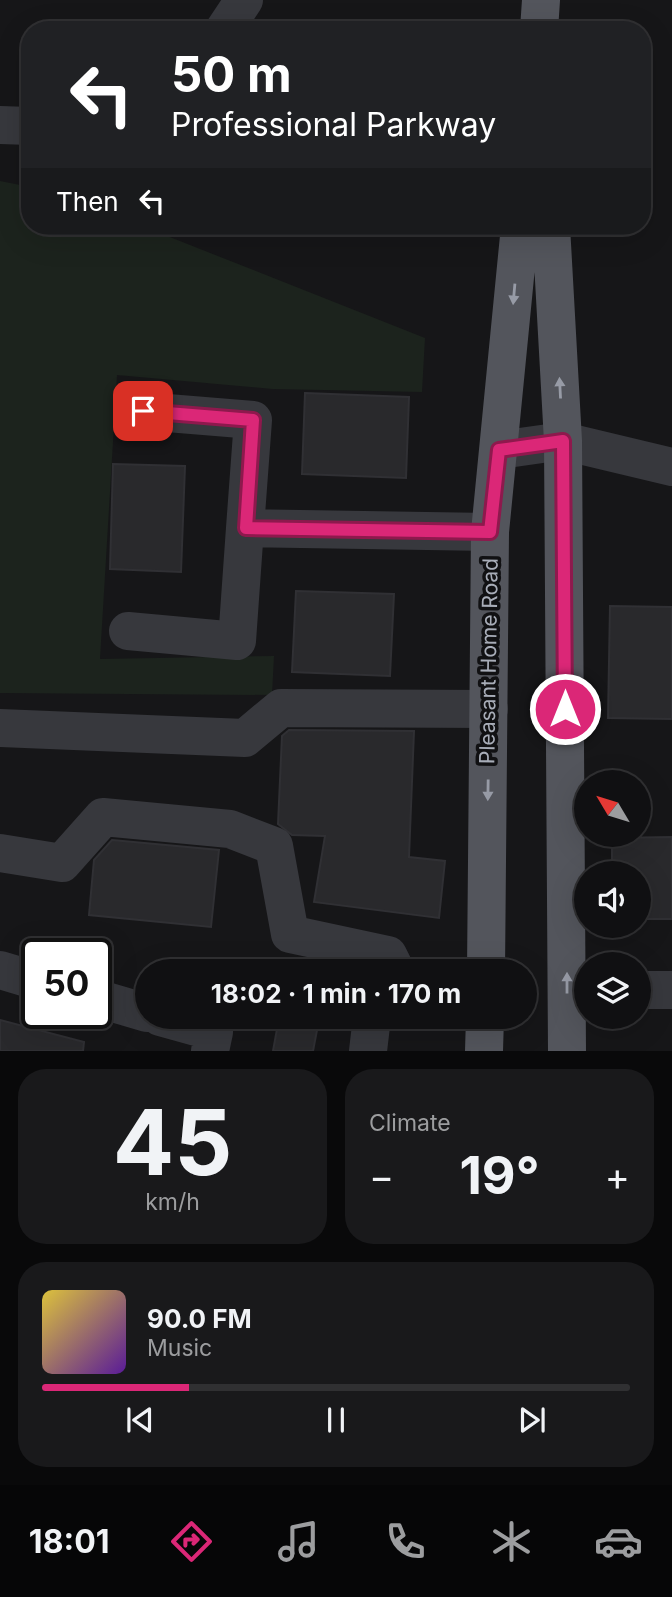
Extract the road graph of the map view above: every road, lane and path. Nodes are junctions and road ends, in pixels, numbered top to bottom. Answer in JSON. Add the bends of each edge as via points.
{"nodes":[{"id":1,"x":244,"y":0,"type":"edge"},
{"id":2,"x":230,"y":21,"type":"edge"},
{"id":3,"x":0,"y":125,"type":"edge"},
{"id":4,"x":21,"y":126,"type":"edge"},
{"id":5,"x":519,"y":235,"type":"edge"},
{"id":6,"x":552,"y":235,"type":"edge"},
{"id":7,"x":143,"y":411,"type":"dead end"},
{"id":8,"x":563,"y":441,"type":"junction"},
{"id":9,"x":499,"y":450,"type":"junction"},
{"id":10,"x":672,"y":467,"type":"edge"},
{"id":11,"x":246,"y":528,"type":"junction"},
{"id":12,"x":490,"y":532,"type":"junction"},
{"id":13,"x":128,"y":631,"type":"dead end"},
{"id":14,"x":489,"y":709,"type":"junction"},
{"id":15,"x":0,"y":728,"type":"edge"},
{"id":16,"x":0,"y":853,"type":"edge"},
{"id":17,"x":390,"y":959,"type":"edge"},
{"id":18,"x":486,"y":959,"type":"edge"},
{"id":19,"x":0,"y":970,"type":"edge"},
{"id":20,"x":21,"y":976,"type":"edge"},
{"id":21,"x":651,"y":990,"type":"edge"},
{"id":22,"x":672,"y":990,"type":"edge"},
{"id":23,"x":112,"y":1003,"type":"edge"},
{"id":24,"x":135,"y":1009,"type":"edge"},
{"id":25,"x":203,"y":1029,"type":"edge"},
{"id":26,"x":371,"y":1029,"type":"edge"},
{"id":27,"x":485,"y":1029,"type":"edge"},
{"id":28,"x":210,"y":1051,"type":"edge"},
{"id":29,"x":368,"y":1051,"type":"edge"},
{"id":30,"x":484,"y":1051,"type":"edge"},
{"id":31,"x":567,"y":1051,"type":"edge"}],
"edges":[{"from":1,"to":2,"type":"street"},
{"from":3,"to":4,"type":"street"},
{"from":5,"to":9,"type":"main road","name":"Pleasant Home Road","one_way":true},
{"from":8,"to":6,"type":"main road","one_way":true},
{"from":7,"to":11,"type":"street","via":[[253,420]]},
{"from":8,"to":9,"type":"street"},
{"from":8,"to":10,"type":"street"},
{"from":31,"to":8,"type":"main road","one_way":true},
{"from":9,"to":12,"type":"main road","name":"Pleasant Home Road"},
{"from":11,"to":12,"type":"street"},
{"from":11,"to":13,"type":"street","via":[[237,641]]},
{"from":12,"to":14,"type":"main road","name":"Pleasant Home Road"},
{"from":14,"to":15,"type":"street","via":[[281,708],[245,738]]},
{"from":14,"to":18,"type":"main road","name":"Pleasant Home Road","one_way":true},
{"from":16,"to":17,"type":"street","via":[[62,863],[103,817],[230,829],[274,846],[290,934],[388,954]]},
{"from":19,"to":20,"type":"street"},
{"from":21,"to":22,"type":"street"},
{"from":23,"to":24,"type":"street"},
{"from":25,"to":28,"type":"street","via":[[214,1032]]},
{"from":26,"to":29,"type":"street"},
{"from":27,"to":30,"type":"main road"}]}
